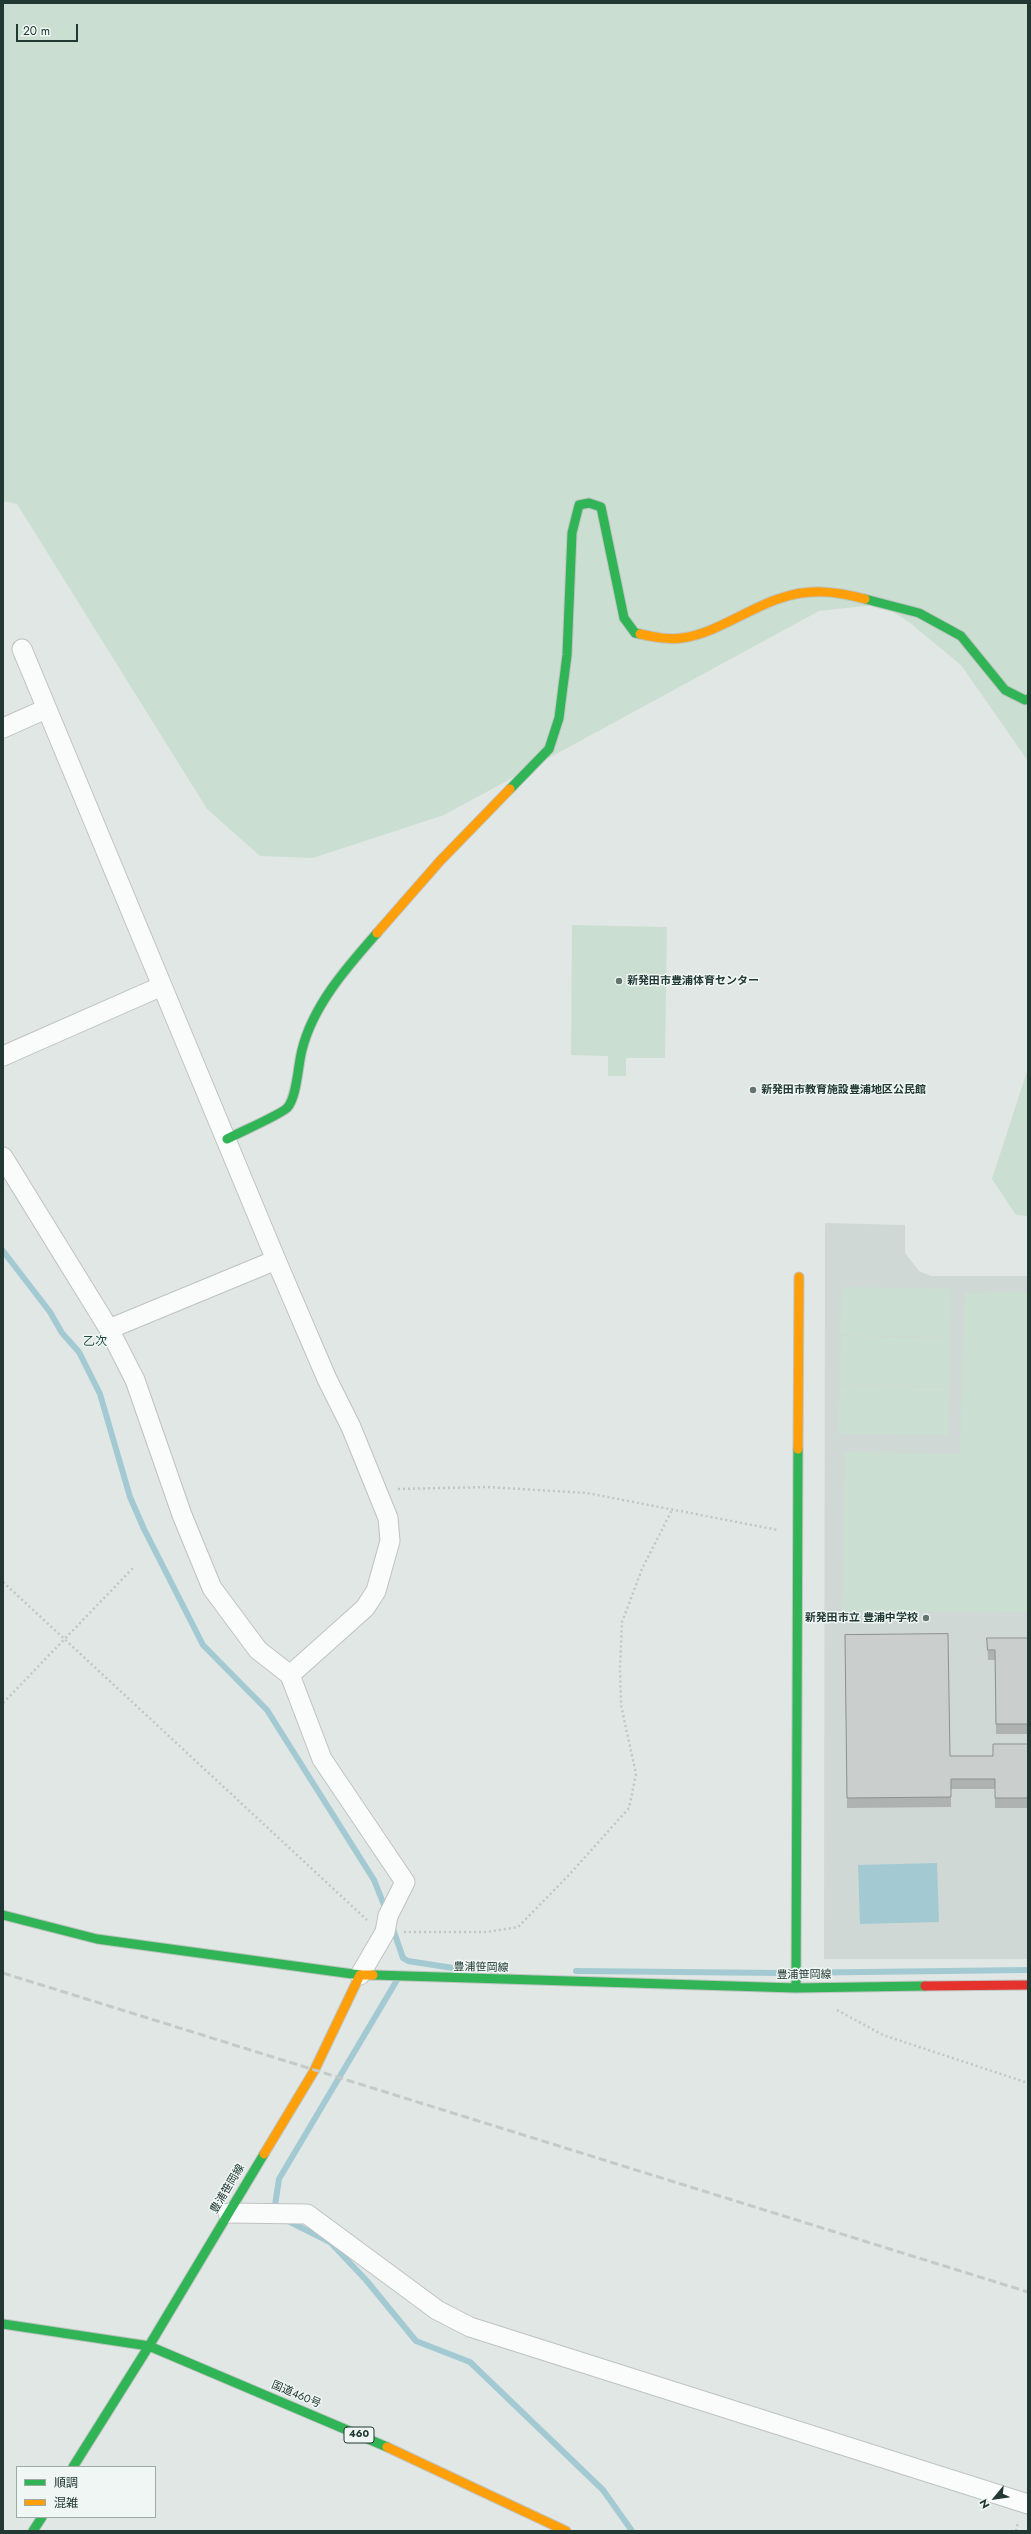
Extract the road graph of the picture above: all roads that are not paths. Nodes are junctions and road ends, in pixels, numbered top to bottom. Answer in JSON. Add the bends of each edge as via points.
{"nodes":[{"id":1,"x":22,"y":649,"type":"dead end"},
{"id":2,"x":1028,"y":700,"type":"edge"},
{"id":3,"x":46,"y":709,"type":"junction"},
{"id":4,"x":3,"y":728,"type":"edge"},
{"id":5,"x":162,"y":986,"type":"junction"},
{"id":6,"x":3,"y":1056,"type":"edge"},
{"id":7,"x":227,"y":1139,"type":"junction"},
{"id":8,"x":3,"y":1157,"type":"edge"},
{"id":9,"x":276,"y":1260,"type":"junction"},
{"id":10,"x":799,"y":1277,"type":"dead end"},
{"id":11,"x":109,"y":1329,"type":"junction"},
{"id":12,"x":290,"y":1675,"type":"junction"},
{"id":13,"x":3,"y":1914,"type":"edge"},
{"id":14,"x":360,"y":1975,"type":"junction"},
{"id":15,"x":1028,"y":1985,"type":"edge"},
{"id":16,"x":796,"y":1988,"type":"junction"},
{"id":17,"x":228,"y":2213,"type":"junction"},
{"id":18,"x":3,"y":2324,"type":"edge"},
{"id":19,"x":149,"y":2346,"type":"junction"},
{"id":20,"x":74,"y":2466,"type":"edge"},
{"id":21,"x":1028,"y":2504,"type":"edge"},
{"id":22,"x":41,"y":2518,"type":"edge"},
{"id":23,"x":33,"y":2531,"type":"edge"},
{"id":24,"x":566,"y":2531,"type":"edge"}],
"edges":[{"from":1,"to":3,"type":"street"},
{"from":2,"to":7,"type":"main road","via":[[1005,690],[961,636],[919,613],[834,591],[798,594],[778,599],[724,624],[683,638],[660,638],[635,633],[624,618],[601,507],[589,503],[579,505],[572,533],[567,655],[559,718],[549,749],[440,861],[352,961],[321,1005],[302,1048],[294,1095],[287,1108]]},
{"from":3,"to":4,"type":"street"},
{"from":3,"to":5,"type":"street"},
{"from":5,"to":6,"type":"street"},
{"from":5,"to":7,"type":"street"},
{"from":7,"to":9,"type":"street"},
{"from":8,"to":11,"type":"street"},
{"from":9,"to":11,"type":"street"},
{"from":9,"to":12,"type":"street","via":[[377,1490],[388,1518],[390,1541],[376,1591],[365,1608]]},
{"from":10,"to":16,"type":"main road","via":[[800,1535]]},
{"from":11,"to":12,"type":"street","via":[[135,1380],[182,1515],[212,1588],[258,1650]]},
{"from":12,"to":14,"type":"street","via":[[322,1759],[405,1882],[388,1916],[385,1932]]},
{"from":13,"to":14,"type":"main road","via":[[97,1939]]},
{"from":14,"to":16,"type":"main road","name":"豊浦笹岡線"},
{"from":14,"to":17,"type":"main road","name":"豊浦笹岡線","via":[[314,2071]]},
{"from":15,"to":16,"type":"main road","name":"豊浦笹岡線"},
{"from":17,"to":19,"type":"main road","name":"豊浦笹岡線"},
{"from":17,"to":21,"type":"street","via":[[307,2214],[437,2310],[470,2327]]},
{"from":18,"to":19,"type":"main road","name":"国道460号","number":"460"},
{"from":19,"to":20,"type":"main road","name":"豊浦笹岡線"},
{"from":19,"to":24,"type":"main road","name":"国道460号","number":"460","via":[[413,2458]]},
{"from":22,"to":23,"type":"main road"}]}
